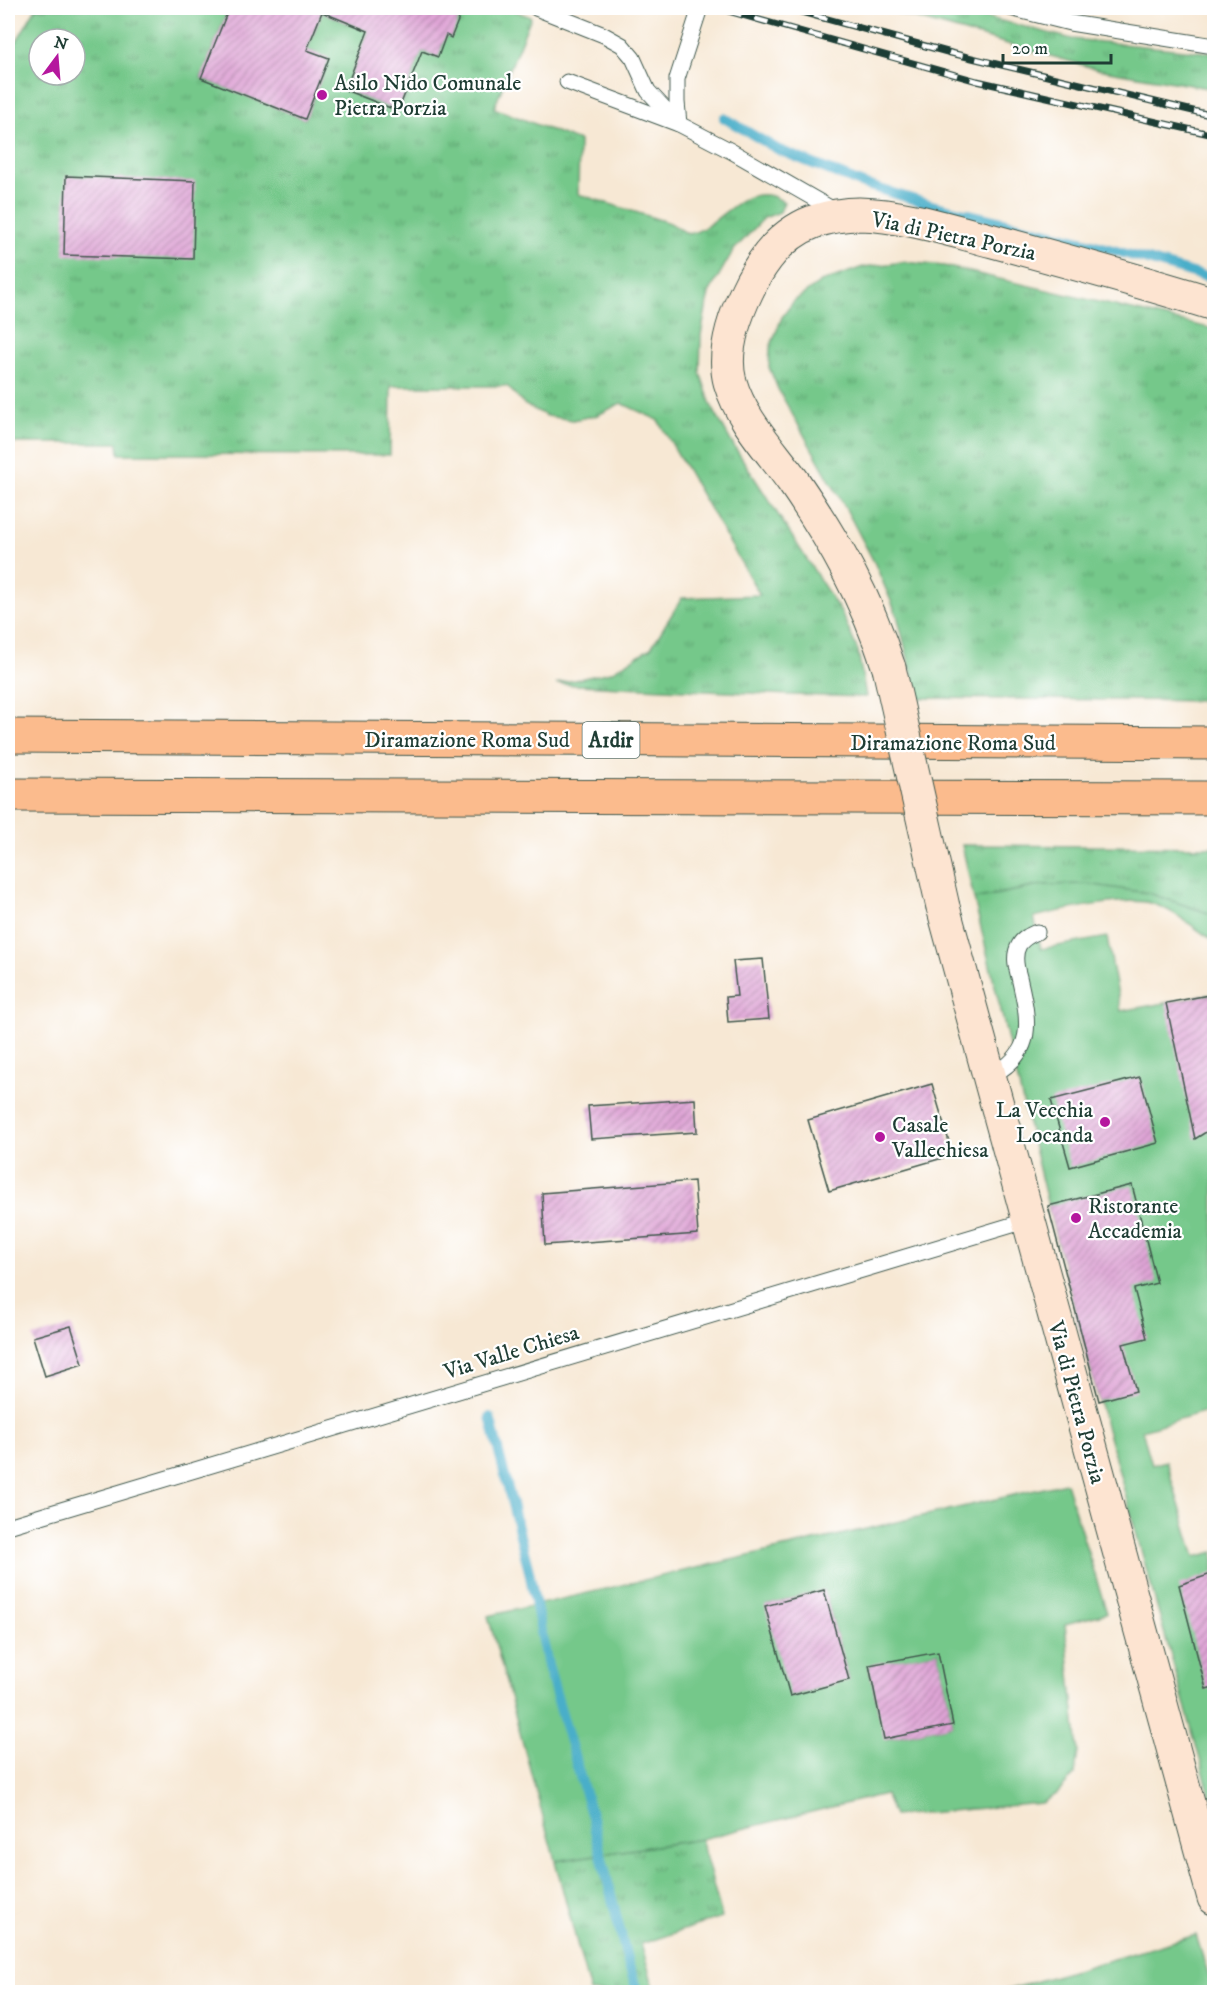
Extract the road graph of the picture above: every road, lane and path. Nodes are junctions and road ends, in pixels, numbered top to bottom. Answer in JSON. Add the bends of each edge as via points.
{"nodes":[{"id":1,"x":536,"y":8,"type":"edge"},
{"id":2,"x":700,"y":8,"type":"edge"},
{"id":3,"x":1010,"y":8,"type":"edge"},
{"id":4,"x":1215,"y":46,"type":"edge"},
{"id":5,"x":567,"y":82,"type":"dead end"},
{"id":6,"x":679,"y":124,"type":"junction"},
{"id":7,"x":842,"y":215,"type":"junction"},
{"id":8,"x":1215,"y":304,"type":"edge"},
{"id":9,"x":8,"y":736,"type":"edge"},
{"id":10,"x":1215,"y":743,"type":"edge"},
{"id":11,"x":8,"y":795,"type":"edge"},
{"id":12,"x":1215,"y":798,"type":"edge"},
{"id":13,"x":1037,"y":932,"type":"dead end"},
{"id":14,"x":989,"y":1077,"type":"junction"},
{"id":15,"x":1029,"y":1220,"type":"junction"},
{"id":16,"x":8,"y":1526,"type":"edge"},
{"id":17,"x":1215,"y":1898,"type":"edge"}],
"edges":[{"from":1,"to":6,"type":"lane","via":[[622,45],[633,58],[648,92]]},
{"from":2,"to":6,"type":"lane","via":[[677,79]]},
{"from":3,"to":4,"type":"lane","via":[[1070,23]]},
{"from":5,"to":6,"type":"lane"},
{"from":6,"to":7,"type":"lane"},
{"from":7,"to":8,"type":"street","name":"Via di Pietra Porzia","via":[[872,215],[931,226],[1064,259]]},
{"from":7,"to":14,"type":"street","name":"Via di Pietra Porzia","bridge":true,"via":[[813,222],[791,234],[778,243],[760,266],[735,321],[728,357],[730,381],[742,410],[846,563],[875,626],[889,668],[943,907]]},
{"from":9,"to":10,"type":"highway","name":"Diramazione Roma Sud","number":"A1dir"},
{"from":11,"to":12,"type":"highway"},
{"from":13,"to":14,"type":"lane","via":[[1026,937],[1016,951],[1028,1025],[1022,1047],[1013,1061]]},
{"from":14,"to":15,"type":"street","name":"Via di Pietra Porzia"},
{"from":15,"to":16,"type":"lane","name":"Via Valle Chiesa"},
{"from":15,"to":17,"type":"street","name":"Via di Pietra Porzia"}]}
